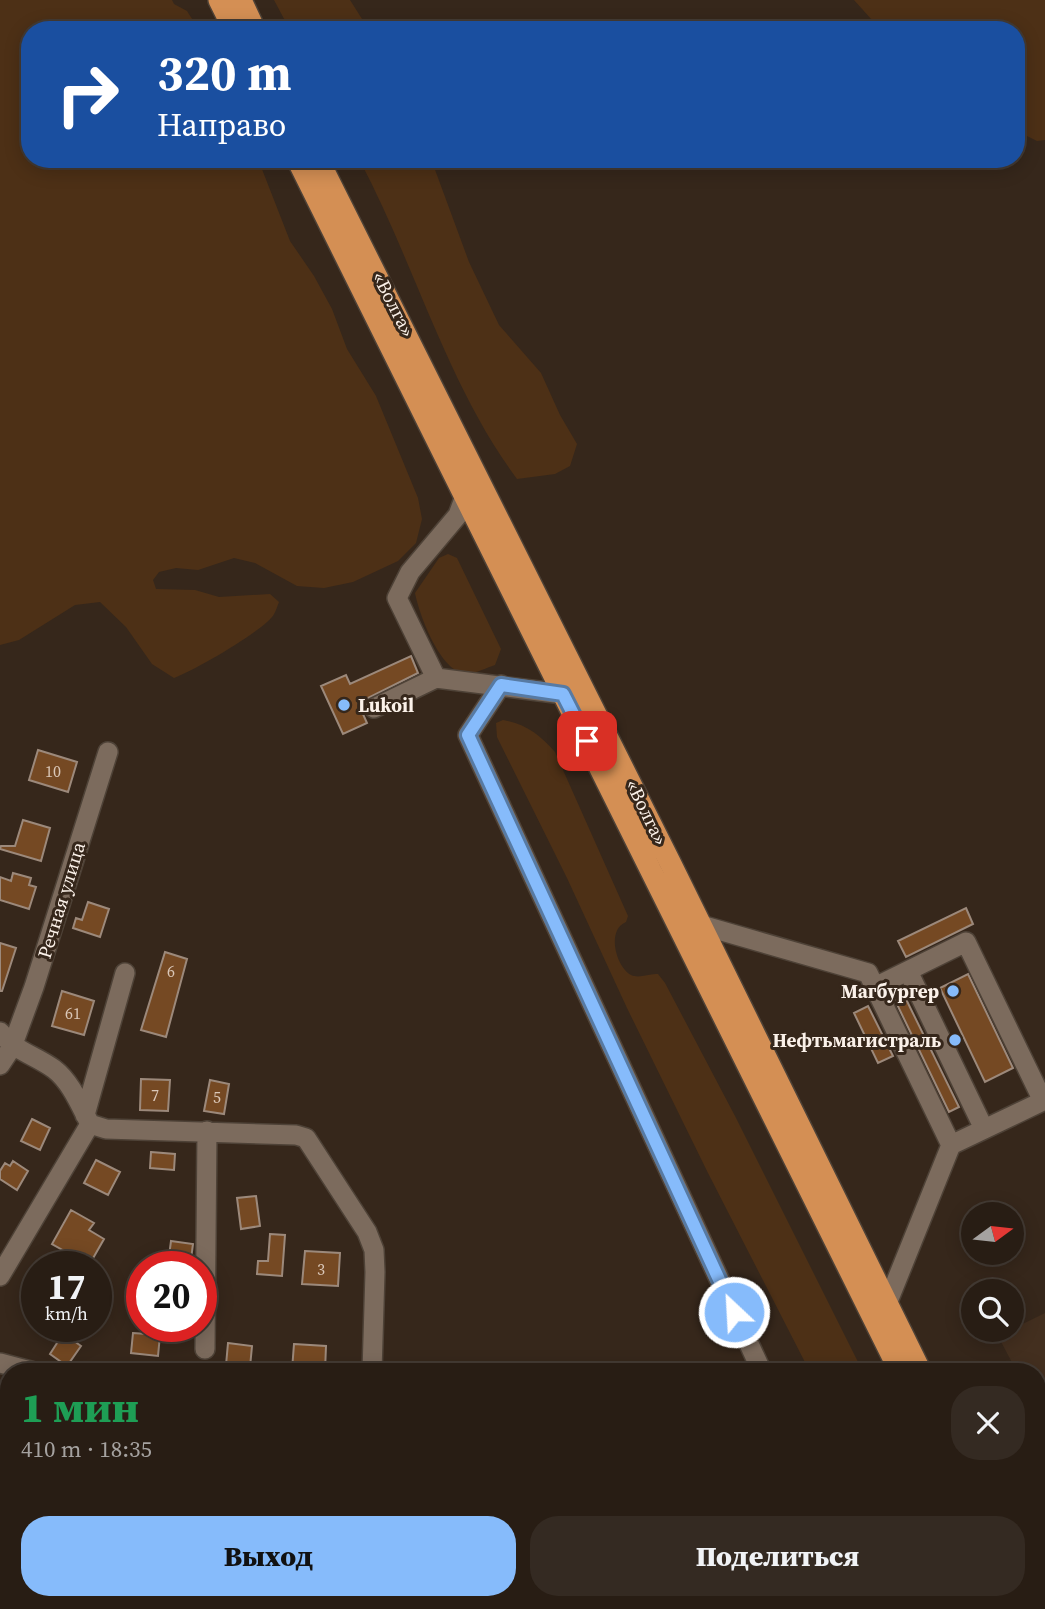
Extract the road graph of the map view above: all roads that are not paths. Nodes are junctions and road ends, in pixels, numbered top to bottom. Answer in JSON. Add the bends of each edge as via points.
{"nodes":[{"id":1,"x":219,"y":0,"type":"edge"},
{"id":2,"x":241,"y":0,"type":"edge"},
{"id":3,"x":230,"y":21,"type":"edge"},
{"id":4,"x":251,"y":21,"type":"edge"},
{"id":5,"x":301,"y":168,"type":"edge"},
{"id":6,"x":322,"y":168,"type":"edge"},
{"id":7,"x":465,"y":496,"type":"junction"},
{"id":8,"x":436,"y":678,"type":"junction"},
{"id":9,"x":501,"y":685,"type":"junction"},
{"id":10,"x":563,"y":694,"type":"junction"},
{"id":11,"x":374,"y":708,"type":"dead end"},
{"id":12,"x":108,"y":752,"type":"dead end"},
{"id":13,"x":701,"y":925,"type":"junction"},
{"id":14,"x":908,"y":971,"type":"junction"},
{"id":15,"x":125,"y":973,"type":"dead end"},
{"id":16,"x":874,"y":987,"type":"junction"},
{"id":17,"x":6,"y":1039,"type":"edge"},
{"id":18,"x":0,"y":1065,"type":"edge"},
{"id":19,"x":88,"y":1119,"type":"junction"},
{"id":20,"x":984,"y":1129,"type":"junction"},
{"id":21,"x":207,"y":1131,"type":"junction"},
{"id":22,"x":951,"y":1145,"type":"junction"},
{"id":23,"x":0,"y":1276,"type":"edge"},
{"id":24,"x":887,"y":1304,"type":"junction"},
{"id":25,"x":205,"y":1349,"type":"dead end"},
{"id":26,"x":372,"y":1363,"type":"edge"},
{"id":27,"x":758,"y":1363,"type":"edge"},
{"id":28,"x":896,"y":1363,"type":"edge"},
{"id":29,"x":916,"y":1363,"type":"edge"}],
"edges":[{"from":1,"to":3,"type":"highway"},
{"from":2,"to":4,"type":"highway"},
{"from":5,"to":7,"type":"highway","name":"«Волга»"},
{"from":6,"to":13,"type":"highway","name":"«Волга»"},
{"from":7,"to":8,"type":"street","via":[[458,515],[410,572],[397,598]]},
{"from":7,"to":10,"type":"highway","name":"«Волга»"},
{"from":8,"to":9,"type":"street"},
{"from":8,"to":11,"type":"street"},
{"from":9,"to":10,"type":"street"},
{"from":9,"to":27,"type":"street","via":[[468,735]]},
{"from":10,"to":28,"type":"highway","name":"«Волга»"},
{"from":12,"to":17,"type":"street","name":"Речная улица","via":[[34,987]]},
{"from":13,"to":16,"type":"street","via":[[868,973]]},
{"from":13,"to":24,"type":"highway","name":"«Волга»"},
{"from":14,"to":16,"type":"street"},
{"from":14,"to":20,"type":"street"},
{"from":14,"to":20,"type":"street","via":[[966,942],[1043,1101]]},
{"from":15,"to":19,"type":"street"},
{"from":16,"to":22,"type":"street"},
{"from":17,"to":18,"type":"street","name":"Речная улица"},
{"from":17,"to":19,"type":"street","via":[[56,1071]]},
{"from":19,"to":21,"type":"street","via":[[106,1129]]},
{"from":19,"to":23,"type":"street"},
{"from":20,"to":22,"type":"street"},
{"from":21,"to":25,"type":"street"},
{"from":21,"to":26,"type":"street","via":[[306,1138],[368,1232],[375,1272]]},
{"from":22,"to":24,"type":"street"},
{"from":24,"to":29,"type":"highway","name":"«Волга»"}]}
